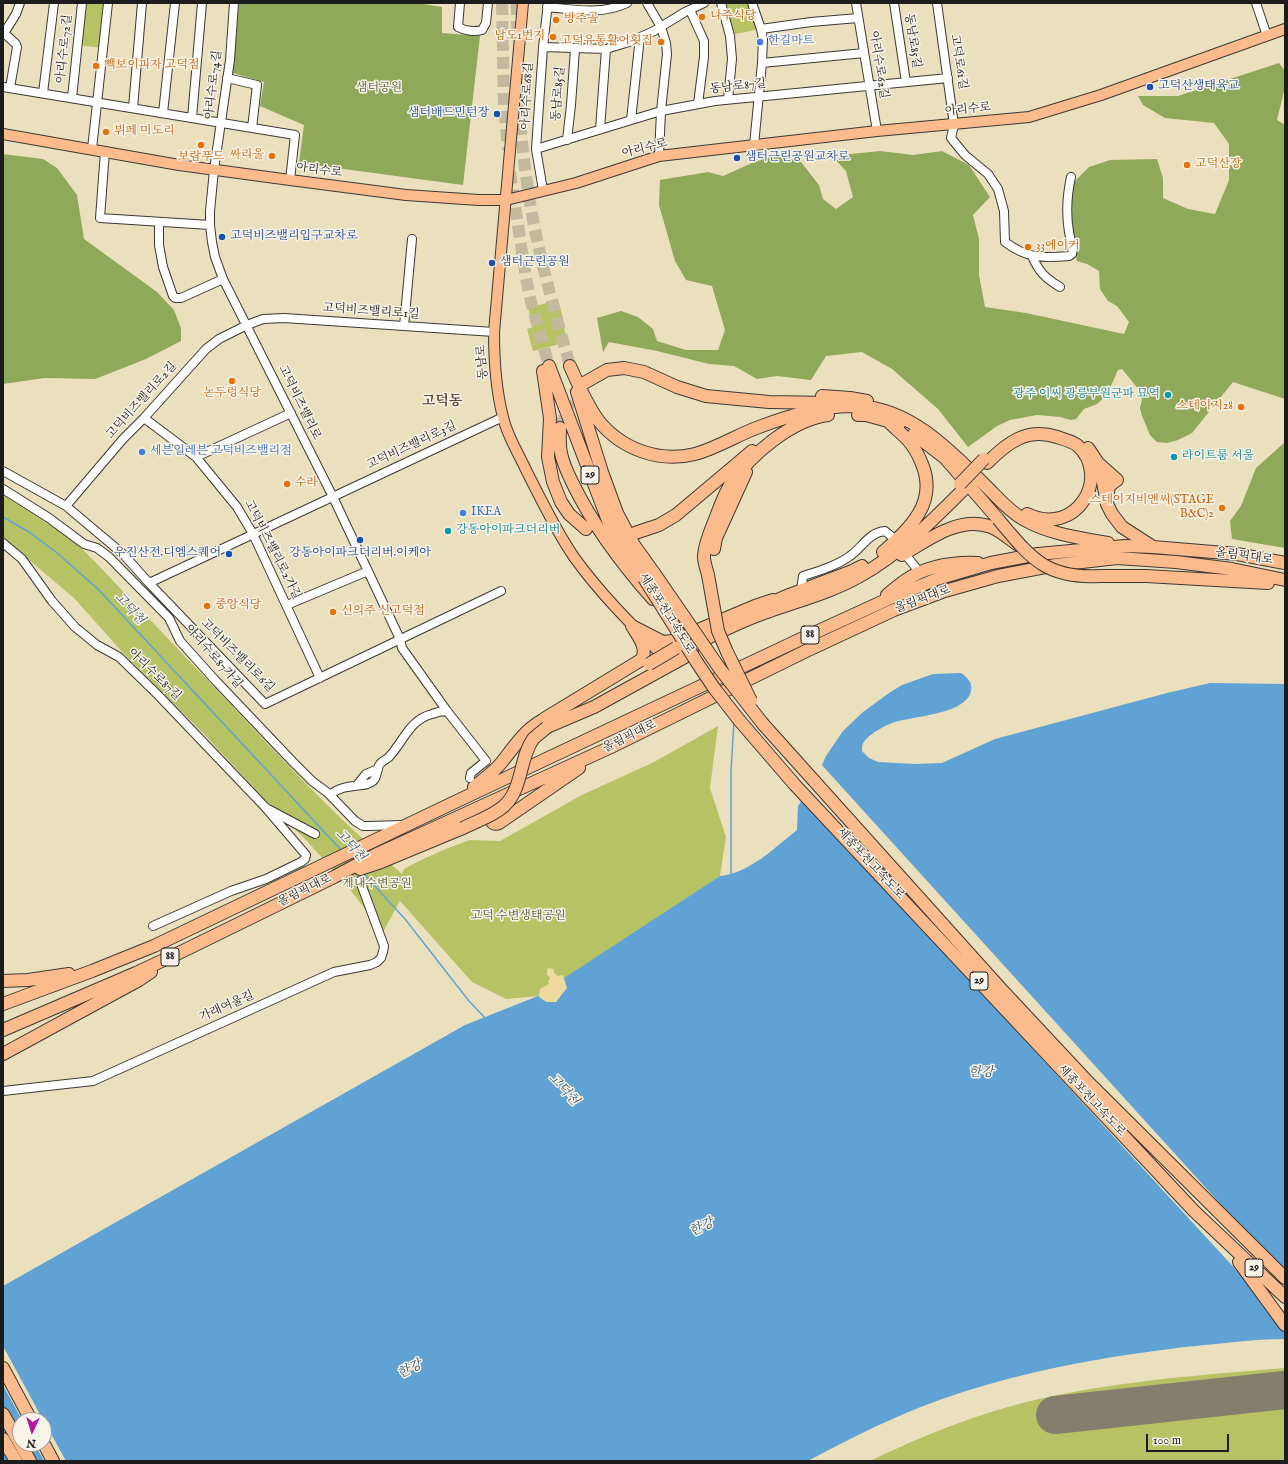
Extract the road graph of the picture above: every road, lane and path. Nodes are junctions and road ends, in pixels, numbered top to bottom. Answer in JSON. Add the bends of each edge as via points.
{"nodes":[{"id":1,"x":20,"y":3,"type":"edge"},
{"id":2,"x":54,"y":3,"type":"edge"},
{"id":3,"x":82,"y":3,"type":"edge"},
{"id":4,"x":108,"y":3,"type":"edge"},
{"id":5,"x":142,"y":3,"type":"edge"},
{"id":6,"x":175,"y":3,"type":"edge"},
{"id":7,"x":202,"y":3,"type":"edge"},
{"id":8,"x":234,"y":3,"type":"edge"},
{"id":9,"x":460,"y":3,"type":"edge"},
{"id":10,"x":488,"y":3,"type":"edge"},
{"id":11,"x":523,"y":3,"type":"edge"},
{"id":12,"x":627,"y":3,"type":"edge"},
{"id":13,"x":647,"y":3,"type":"edge"},
{"id":14,"x":704,"y":3,"type":"edge"},
{"id":15,"x":721,"y":3,"type":"edge"},
{"id":16,"x":752,"y":3,"type":"edge"},
{"id":17,"x":856,"y":3,"type":"edge"},
{"id":18,"x":894,"y":3,"type":"edge"},
{"id":19,"x":937,"y":3,"type":"edge"},
{"id":20,"x":1256,"y":3,"type":"edge"},
{"id":21,"x":548,"y":5,"type":"edge"},
{"id":22,"x":690,"y":10,"type":"junction"},
{"id":23,"x":858,"y":18,"type":"junction"},
{"id":24,"x":661,"y":27,"type":"junction"},
{"id":25,"x":761,"y":29,"type":"junction"},
{"id":26,"x":1285,"y":29,"type":"edge"},
{"id":27,"x":4,"y":34,"type":"edge"},
{"id":28,"x":1267,"y":36,"type":"junction"},
{"id":29,"x":640,"y":37,"type":"junction"},
{"id":30,"x":543,"y":48,"type":"junction"},
{"id":31,"x":575,"y":49,"type":"junction"},
{"id":32,"x":606,"y":49,"type":"junction"},
{"id":33,"x":864,"y":53,"type":"junction"},
{"id":34,"x":762,"y":63,"type":"junction"},
{"id":35,"x":227,"y":78,"type":"junction"},
{"id":36,"x":948,"y":78,"type":"junction"},
{"id":37,"x":906,"y":82,"type":"junction"},
{"id":38,"x":869,"y":86,"type":"junction"},
{"id":39,"x":6,"y":87,"type":"edge"},
{"id":40,"x":43,"y":93,"type":"junction"},
{"id":41,"x":759,"y":96,"type":"junction"},
{"id":42,"x":72,"y":98,"type":"junction"},
{"id":43,"x":728,"y":100,"type":"junction"},
{"id":44,"x":97,"y":103,"type":"junction"},
{"id":45,"x":698,"y":104,"type":"junction"},
{"id":46,"x":133,"y":108,"type":"junction"},
{"id":47,"x":661,"y":111,"type":"junction"},
{"id":48,"x":163,"y":113,"type":"junction"},
{"id":49,"x":192,"y":118,"type":"junction"},
{"id":50,"x":631,"y":120,"type":"junction"},
{"id":51,"x":221,"y":123,"type":"junction"},
{"id":52,"x":954,"y":125,"type":"junction"},
{"id":53,"x":252,"y":128,"type":"junction"},
{"id":54,"x":600,"y":130,"type":"junction"},
{"id":55,"x":877,"y":132,"type":"junction"},
{"id":56,"x":3,"y":134,"type":"edge"},
{"id":57,"x":567,"y":140,"type":"junction"},
{"id":58,"x":754,"y":145,"type":"junction"},
{"id":59,"x":536,"y":148,"type":"junction"},
{"id":60,"x":92,"y":149,"type":"junction"},
{"id":61,"x":105,"y":151,"type":"junction"},
{"id":62,"x":659,"y":156,"type":"junction"},
{"id":63,"x":214,"y":170,"type":"junction"},
{"id":64,"x":1071,"y":177,"type":"dead end"},
{"id":65,"x":290,"y":180,"type":"junction"},
{"id":66,"x":543,"y":190,"type":"junction"},
{"id":67,"x":506,"y":200,"type":"junction"},
{"id":68,"x":159,"y":222,"type":"junction"},
{"id":69,"x":210,"y":225,"type":"junction"},
{"id":70,"x":412,"y":239,"type":"dead end"},
{"id":71,"x":1032,"y":256,"type":"junction"},
{"id":72,"x":223,"y":279,"type":"junction"},
{"id":73,"x":1060,"y":287,"type":"dead end"},
{"id":74,"x":247,"y":325,"type":"junction"},
{"id":75,"x":404,"y":326,"type":"junction"},
{"id":76,"x":494,"y":332,"type":"junction"},
{"id":77,"x":584,"y":383,"type":"tunnel mouth"},
{"id":78,"x":721,"y":398,"type":"junction"},
{"id":79,"x":859,"y":406,"type":"junction"},
{"id":80,"x":291,"y":413,"type":"junction"},
{"id":81,"x":888,"y":416,"type":"junction"},
{"id":82,"x":503,"y":417,"type":"junction"},
{"id":83,"x":144,"y":418,"type":"junction"},
{"id":84,"x":560,"y":428,"type":"tunnel mouth"},
{"id":85,"x":784,"y":432,"type":"junction"},
{"id":86,"x":196,"y":457,"type":"junction"},
{"id":87,"x":985,"y":461,"type":"junction"},
{"id":88,"x":3,"y":471,"type":"edge"},
{"id":89,"x":962,"y":486,"type":"junction"},
{"id":90,"x":3,"y":489,"type":"edge"},
{"id":91,"x":333,"y":497,"type":"junction"},
{"id":92,"x":1002,"y":502,"type":"junction"},
{"id":93,"x":66,"y":506,"type":"junction"},
{"id":94,"x":995,"y":523,"type":"junction"},
{"id":95,"x":586,"y":529,"type":"dead end"},
{"id":96,"x":635,"y":533,"type":"dead end"},
{"id":97,"x":253,"y":534,"type":"junction"},
{"id":98,"x":3,"y":543,"type":"edge"},
{"id":99,"x":1125,"y":546,"type":"junction"},
{"id":100,"x":1153,"y":547,"type":"junction"},
{"id":101,"x":883,"y":552,"type":"junction"},
{"id":102,"x":991,"y":563,"type":"junction"},
{"id":103,"x":1285,"y":563,"type":"edge"},
{"id":104,"x":368,"y":570,"type":"junction"},
{"id":105,"x":920,"y":573,"type":"junction"},
{"id":106,"x":862,"y":575,"type":"junction"},
{"id":107,"x":645,"y":577,"type":"junction"},
{"id":108,"x":1285,"y":580,"type":"edge"},
{"id":109,"x":149,"y":583,"type":"junction"},
{"id":110,"x":1285,"y":584,"type":"edge"},
{"id":111,"x":801,"y":590,"type":"junction"},
{"id":112,"x":501,"y":591,"type":"dead end"},
{"id":113,"x":792,"y":599,"type":"junction"},
{"id":114,"x":877,"y":604,"type":"junction"},
{"id":115,"x":287,"y":605,"type":"junction"},
{"id":116,"x":632,"y":626,"type":"junction"},
{"id":117,"x":400,"y":638,"type":"junction"},
{"id":118,"x":672,"y":665,"type":"junction"},
{"id":119,"x":320,"y":678,"type":"junction"},
{"id":120,"x":447,"y":711,"type":"junction"},
{"id":121,"x":546,"y":723,"type":"junction"},
{"id":122,"x":763,"y":724,"type":"junction"},
{"id":123,"x":611,"y":747,"type":"junction"},
{"id":124,"x":470,"y":778,"type":"dead end"},
{"id":125,"x":330,"y":795,"type":"junction"},
{"id":126,"x":455,"y":802,"type":"junction"},
{"id":127,"x":265,"y":807,"type":"junction"},
{"id":128,"x":490,"y":818,"type":"dead end"},
{"id":129,"x":407,"y":825,"type":"junction"},
{"id":130,"x":315,"y":834,"type":"dead end"},
{"id":131,"x":378,"y":859,"type":"junction"},
{"id":132,"x":360,"y":881,"type":"dead end"},
{"id":133,"x":153,"y":926,"type":"dead end"},
{"id":134,"x":183,"y":950,"type":"junction"},
{"id":135,"x":92,"y":971,"type":"junction"},
{"id":136,"x":3,"y":981,"type":"edge"},
{"id":137,"x":3,"y":1004,"type":"edge"},
{"id":138,"x":3,"y":1030,"type":"edge"},
{"id":139,"x":3,"y":1054,"type":"edge"},
{"id":140,"x":3,"y":1091,"type":"edge"},
{"id":141,"x":1222,"y":1239,"type":"junction"},
{"id":142,"x":1285,"y":1276,"type":"edge"},
{"id":143,"x":1285,"y":1297,"type":"edge"},
{"id":144,"x":1285,"y":1325,"type":"edge"},
{"id":145,"x":3,"y":1368,"type":"edge"},
{"id":146,"x":27,"y":1412,"type":"edge"},
{"id":147,"x":3,"y":1414,"type":"edge"},
{"id":148,"x":3,"y":1438,"type":"edge"},
{"id":149,"x":48,"y":1452,"type":"edge"},
{"id":150,"x":16,"y":1461,"type":"edge"},
{"id":151,"x":30,"y":1461,"type":"edge"},
{"id":152,"x":53,"y":1461,"type":"edge"}],
"edges":[{"from":1,"to":27,"type":"street"},
{"from":2,"to":40,"type":"street","name":"아리수로72길"},
{"from":3,"to":42,"type":"street","name":"아리수로72길"},
{"from":4,"to":44,"type":"street"},
{"from":5,"to":46,"type":"street"},
{"from":6,"to":48,"type":"street"},
{"from":7,"to":49,"type":"street"},
{"from":8,"to":35,"type":"street","name":"아리수로74길"},
{"from":9,"to":10,"type":"street","via":[[458,27],[477,31],[482,30],[486,24]]},
{"from":11,"to":67,"type":"main road","name":"동남로"},
{"from":12,"to":21,"type":"street","via":[[604,11]]},
{"from":13,"to":24,"type":"street"},
{"from":14,"to":22,"type":"street","name":"동남로85길"},
{"from":15,"to":43,"type":"street","via":[[730,36],[732,59]]},
{"from":16,"to":25,"type":"street"},
{"from":17,"to":23,"type":"street","name":"아리수로62길"},
{"from":18,"to":37,"type":"street","name":"동남로85길"},
{"from":19,"to":36,"type":"street","name":"고덕로61길"},
{"from":20,"to":28,"type":"street"},
{"from":21,"to":30,"type":"street","name":"아리수로68길"},
{"from":22,"to":24,"type":"street","name":"동남로85길"},
{"from":22,"to":45,"type":"street","via":[[704,41]]},
{"from":23,"to":25,"type":"street"},
{"from":23,"to":33,"type":"street","name":"아리수로62길"},
{"from":24,"to":29,"type":"street","name":"동남로85길"},
{"from":24,"to":47,"type":"street","via":[[667,54]]},
{"from":25,"to":34,"type":"street"},
{"from":26,"to":28,"type":"main road","name":"아리수로"},
{"from":27,"to":39,"type":"street","name":"아리수로72길","via":[[17,47]]},
{"from":28,"to":52,"type":"main road","name":"아리수로","via":[[1101,95],[1029,116]]},
{"from":29,"to":32,"type":"street","name":"동남로85길"},
{"from":29,"to":50,"type":"street"},
{"from":30,"to":31,"type":"street","name":"동남로85길"},
{"from":30,"to":59,"type":"street","name":"아리수로68길"},
{"from":31,"to":32,"type":"street","name":"동남로85길"},
{"from":31,"to":57,"type":"street","name":"동남로85길"},
{"from":32,"to":54,"type":"street"},
{"from":33,"to":34,"type":"street"},
{"from":33,"to":38,"type":"street","name":"아리수로62길"},
{"from":34,"to":41,"type":"street"},
{"from":35,"to":51,"type":"street","name":"아리수로74길"},
{"from":35,"to":53,"type":"street","via":[[257,85]]},
{"from":36,"to":37,"type":"street","name":"동남로87길"},
{"from":36,"to":52,"type":"street","name":"고덕로61길"},
{"from":37,"to":38,"type":"street","name":"동남로87길"},
{"from":38,"to":41,"type":"street","name":"동남로87길"},
{"from":38,"to":55,"type":"street","name":"아리수로62길"},
{"from":39,"to":40,"type":"street","name":"아리수로72길"},
{"from":40,"to":42,"type":"street","name":"아리수로72길"},
{"from":41,"to":43,"type":"street","name":"동남로87길"},
{"from":41,"to":58,"type":"street"},
{"from":42,"to":44,"type":"street","name":"아리수로72길"},
{"from":43,"to":45,"type":"street","name":"동남로87길"},
{"from":44,"to":46,"type":"street","name":"아리수로72길"},
{"from":44,"to":60,"type":"street"},
{"from":45,"to":47,"type":"street","name":"동남로87길"},
{"from":46,"to":48,"type":"street","name":"아리수로72길"},
{"from":47,"to":50,"type":"street","name":"동남로87길"},
{"from":47,"to":62,"type":"street"},
{"from":48,"to":49,"type":"street","name":"아리수로72길"},
{"from":49,"to":51,"type":"street","name":"아리수로72길"},
{"from":50,"to":54,"type":"street","name":"동남로87길"},
{"from":51,"to":53,"type":"street","name":"아리수로72길"},
{"from":51,"to":63,"type":"street","name":"아리수로74길"},
{"from":52,"to":55,"type":"main road","name":"아리수로"},
{"from":52,"to":71,"type":"street","name":"고덕로61길","via":[[951,138],[965,155],[988,174],[998,189],[1004,211],[1005,242]]},
{"from":53,"to":65,"type":"street","name":"아리수로72길","via":[[295,135]]},
{"from":54,"to":57,"type":"street","name":"동남로87길"},
{"from":55,"to":58,"type":"main road","name":"아리수로"},
{"from":56,"to":60,"type":"main road","name":"아리수로"},
{"from":57,"to":59,"type":"street","name":"동남로87길"},
{"from":58,"to":62,"type":"main road","name":"아리수로"},
{"from":59,"to":66,"type":"street","name":"아리수로68길"},
{"from":60,"to":61,"type":"main road","name":"아리수로"},
{"from":61,"to":63,"type":"main road","name":"아리수로"},
{"from":61,"to":68,"type":"street","via":[[100,218]]},
{"from":62,"to":66,"type":"main road","name":"아리수로","via":[[576,183]]},
{"from":63,"to":65,"type":"main road","name":"아리수로"},
{"from":63,"to":69,"type":"street","name":"고덕비즈밸리로"},
{"from":64,"to":71,"type":"street","via":[[1067,216],[1072,254]]},
{"from":65,"to":67,"type":"main road","name":"아리수로","via":[[406,195]]},
{"from":66,"to":67,"type":"main road","name":"아리수로"},
{"from":67,"to":76,"type":"main road","name":"동남로"},
{"from":68,"to":69,"type":"street"},
{"from":68,"to":72,"type":"street","via":[[159,245],[172,296],[181,298],[193,294]]},
{"from":69,"to":72,"type":"street","name":"고덕비즈밸리로","via":[[215,257]]},
{"from":70,"to":75,"type":"street"},
{"from":71,"to":73,"type":"street","via":[[1044,276]]},
{"from":72,"to":74,"type":"street","name":"고덕비즈밸리로"},
{"from":74,"to":75,"type":"street","name":"고덕비즈밸리로1길","via":[[272,318]]},
{"from":74,"to":80,"type":"street","name":"고덕비즈밸리로"},
{"from":74,"to":83,"type":"street","name":"고덕비즈밸리로2길","via":[[219,339],[206,349]]},
{"from":75,"to":76,"type":"street","name":"고덕비즈밸리로1길"},
{"from":76,"to":82,"type":"main road","name":"동남로"},
{"from":77,"to":78,"type":"highway","via":[[607,370],[624,368],[644,372],[677,387],[706,396]]},
{"from":78,"to":79,"type":"highway"},
{"from":78,"to":81,"type":"highway","via":[[745,393],[850,398],[872,403]]},
{"from":79,"to":81,"type":"highway"},
{"from":79,"to":107,"type":"highway","name":"세종포천고속도로","number":"29","via":[[836,407],[790,417],[758,427],[694,454],[664,456],[644,453],[612,433],[592,410],[570,366],[617,513],[634,545]]},
{"from":80,"to":86,"type":"street"},
{"from":80,"to":91,"type":"street","name":"고덕비즈밸리로"},
{"from":81,"to":85,"type":"highway","via":[[824,416]]},
{"from":81,"to":92,"type":"highway","via":[[912,424],[943,444]]},
{"from":81,"to":94,"type":"highway","via":[[945,458]]},
{"from":81,"to":101,"type":"highway","via":[[919,457],[926,475],[927,493],[921,510],[912,524]]},
{"from":82,"to":91,"type":"street","name":"고덕비즈밸리로3길"},
{"from":82,"to":116,"type":"main road","name":"동남로","via":[[532,481],[563,539],[585,571]]},
{"from":83,"to":86,"type":"street","name":"고덕비즈밸리로2가길"},
{"from":83,"to":93,"type":"street","name":"고덕비즈밸리로2길"},
{"from":84,"to":107,"type":"highway","via":[[559,444],[564,465],[593,522]]},
{"from":85,"to":96,"type":"highway","via":[[760,445],[676,515],[659,525]]},
{"from":85,"to":122,"type":"highway","bridge":true,"via":[[753,458],[731,484],[710,532],[704,557],[718,630]]},
{"from":86,"to":97,"type":"street","name":"고덕비즈밸리로2가길","via":[[237,507]]},
{"from":87,"to":89,"type":"highway","bridge":true},
{"from":87,"to":92,"type":"highway","via":[[1011,441],[1043,434],[1075,444],[1088,461],[1090,486],[1085,500],[1076,511],[1067,516],[1045,520]]},
{"from":87,"to":100,"type":"highway","via":[[1001,440],[1008,436],[1027,430],[1042,429],[1070,434],[1084,442],[1100,466],[1112,514],[1122,527]]},
{"from":88,"to":93,"type":"street","name":"고덕비즈밸리로6길"},
{"from":89,"to":101,"type":"highway","via":[[914,532]]},
{"from":89,"to":106,"type":"highway","via":[[917,535]]},
{"from":90,"to":125,"type":"street","name":"아리수로87가길","via":[[38,510],[84,544],[97,548],[109,557],[169,618],[180,641],[215,680],[312,781]]},
{"from":91,"to":97,"type":"street","name":"고덕비즈밸리로3길"},
{"from":91,"to":104,"type":"street","name":"고덕비즈밸리로"},
{"from":92,"to":99,"type":"highway","via":[[1023,519],[1041,528],[1068,536]]},
{"from":93,"to":109,"type":"street","name":"고덕비즈밸리로6길","via":[[123,554]]},
{"from":94,"to":106,"type":"highway","via":[[950,528]]},
{"from":94,"to":110,"type":"highway","bridge":true,"via":[[1041,564],[1068,575],[1146,576]]},
{"from":95,"to":107,"type":"highway","name":"세종포천고속도로","number":"29","via":[[570,514],[553,482],[548,457],[550,418],[546,368],[609,523],[625,552]]},
{"from":97,"to":109,"type":"street","name":"고덕비즈밸리로3길"},
{"from":97,"to":115,"type":"street","name":"고덕비즈밸리로2가길"},
{"from":98,"to":127,"type":"street","name":"아리수로87길","via":[[22,559],[52,601],[75,627],[97,645],[126,663]]},
{"from":99,"to":100,"type":"highway","name":"올림픽대로","number":"88"},
{"from":99,"to":102,"type":"highway","name":"올림픽대로","number":"88","via":[[1038,554]]},
{"from":100,"to":103,"type":"highway","name":"올림픽대로","number":"88","via":[[1237,554]]},
{"from":101,"to":111,"type":"highway","via":[[852,571]]},
{"from":102,"to":105,"type":"highway","via":[[958,562]]},
{"from":102,"to":114,"type":"highway","name":"올림픽대로","number":"88","via":[[937,579]]},
{"from":104,"to":115,"type":"street"},
{"from":104,"to":117,"type":"street","name":"고덕비즈밸리로"},
{"from":105,"to":111,"type":"street","via":[[891,536],[885,531],[879,531],[851,556],[803,576]]},
{"from":105,"to":114,"type":"highway","via":[[907,579]]},
{"from":106,"to":113,"type":"highway","via":[[837,588]]},
{"from":107,"to":122,"type":"highway","name":"세종포천고속도로","number":"29","bridge":true},
{"from":107,"to":141,"type":"highway","name":"세종포천고속도로","number":"29","bridge":true,"via":[[696,662],[753,737],[795,785]]},
{"from":108,"to":123,"type":"highway","name":"올림픽대로","number":"88","via":[[1218,567],[1117,558],[1056,564],[998,576],[945,591],[894,610]]},
{"from":109,"to":119,"type":"street","name":"고덕비즈밸리로6길","via":[[264,704]]},
{"from":111,"to":113,"type":"highway"},
{"from":112,"to":117,"type":"street","name":"고덕비즈밸리로6길"},
{"from":113,"to":116,"type":"highway","via":[[755,606],[672,642],[663,642]]},
{"from":113,"to":118,"type":"highway","via":[[755,622],[715,639]]},
{"from":113,"to":121,"type":"highway","via":[[678,650]]},
{"from":114,"to":126,"type":"highway","name":"올림픽대로","number":"88"},
{"from":115,"to":119,"type":"street","name":"고덕비즈밸리로2가길"},
{"from":116,"to":118,"type":"main road","name":"동남로"},
{"from":116,"to":121,"type":"highway","via":[[644,647],[644,656],[641,660]]},
{"from":117,"to":119,"type":"street","name":"고덕비즈밸리로6길"},
{"from":117,"to":120,"type":"street","name":"고덕비즈밸리로","via":[[402,648]]},
{"from":118,"to":121,"type":"highway","via":[[594,707]]},
{"from":120,"to":124,"type":"street","name":"고덕비즈밸리로","via":[[486,761],[471,773]]},
{"from":120,"to":125,"type":"street","via":[[419,719],[410,727],[389,757],[381,763],[374,781],[340,788]]},
{"from":121,"to":126,"type":"highway","via":[[521,736],[490,775]]},
{"from":121,"to":131,"type":"highway","bridge":true,"via":[[534,738],[512,796],[504,806],[463,828]]},
{"from":122,"to":142,"type":"highway","name":"세종포천고속도로","number":"29","via":[[1083,1076]]},
{"from":123,"to":128,"type":"highway","via":[[502,822],[492,823]]},
{"from":123,"to":131,"type":"highway","name":"올림픽대로","number":"88"},
{"from":125,"to":129,"type":"street","name":"아리수로87가길","via":[[363,826]]},
{"from":126,"to":129,"type":"highway","name":"올림픽대로","number":"88"},
{"from":127,"to":130,"type":"street"},
{"from":127,"to":133,"type":"street","via":[[303,850],[305,859],[266,879],[231,891]]},
{"from":129,"to":135,"type":"highway","name":"올림픽대로","number":"88","via":[[154,946]]},
{"from":131,"to":134,"type":"highway","name":"올림픽대로","number":"88","via":[[334,876]]},
{"from":132,"to":140,"type":"street","name":"가래여울길","via":[[384,946],[381,958],[377,962],[334,972],[93,1080]]},
{"from":134,"to":138,"type":"highway","name":"올림픽대로","number":"88"},
{"from":134,"to":139,"type":"highway","via":[[139,980]]},
{"from":135,"to":136,"type":"highway"},
{"from":135,"to":137,"type":"highway","name":"올림픽대로","number":"88"},
{"from":141,"to":143,"type":"highway","name":"세종포천고속도로","number":"29"},
{"from":141,"to":144,"type":"highway"},
{"from":145,"to":146,"type":"highway"},
{"from":147,"to":151,"type":"highway"},
{"from":148,"to":150,"type":"highway"},
{"from":149,"to":152,"type":"highway"}]}
